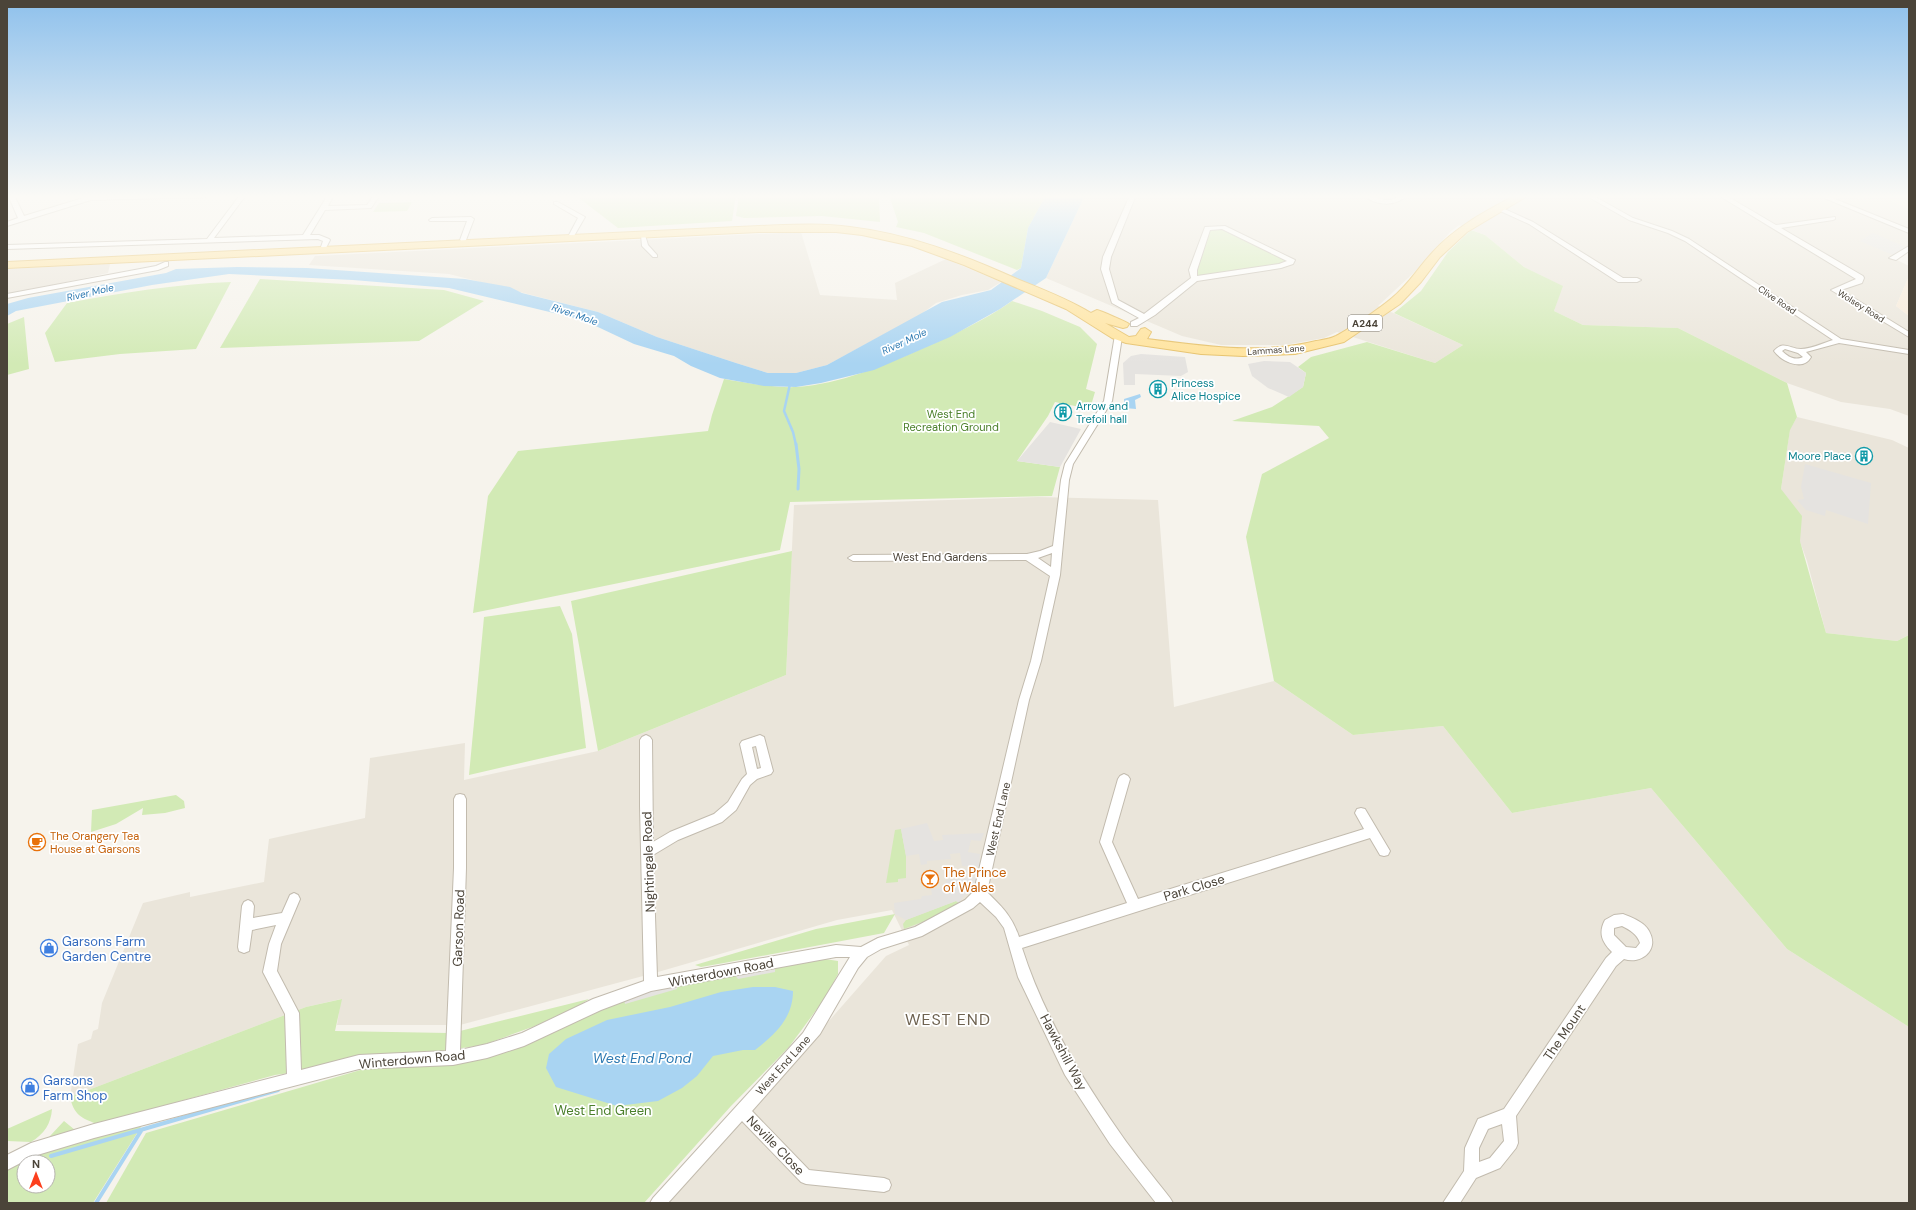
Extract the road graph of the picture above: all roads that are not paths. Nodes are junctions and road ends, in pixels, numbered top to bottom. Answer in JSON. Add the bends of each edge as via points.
{"nodes":[{"id":1,"x":223,"y":251,"type":"edge"},
{"id":2,"x":304,"y":251,"type":"edge"},
{"id":3,"x":650,"y":251,"type":"edge"},
{"id":4,"x":937,"y":251,"type":"edge"},
{"id":5,"x":952,"y":251,"type":"edge"},
{"id":6,"x":1109,"y":251,"type":"edge"},
{"id":7,"x":1199,"y":251,"type":"edge"},
{"id":8,"x":1274,"y":251,"type":"edge"},
{"id":9,"x":1440,"y":251,"type":"edge"},
{"id":10,"x":1576,"y":251,"type":"edge"},
{"id":11,"x":1704,"y":251,"type":"edge"},
{"id":12,"x":1816,"y":251,"type":"edge"},
{"id":13,"x":1903,"y":251,"type":"edge"},
{"id":14,"x":655,"y":256,"type":"dead end"},
{"id":15,"x":1893,"y":258,"type":"dead end"},
{"id":16,"x":7,"y":261,"type":"edge"},
{"id":17,"x":165,"y":264,"type":"dead end"},
{"id":18,"x":7,"y":265,"type":"edge"},
{"id":19,"x":996,"y":272,"type":"junction"},
{"id":20,"x":1195,"y":279,"type":"junction"},
{"id":21,"x":1637,"y":280,"type":"dead end"},
{"id":22,"x":1034,"y":288,"type":"junction"},
{"id":23,"x":7,"y":296,"type":"edge"},
{"id":24,"x":1134,"y":322,"type":"junction"},
{"id":25,"x":1145,"y":332,"type":"junction"},
{"id":26,"x":1909,"y":335,"type":"edge"},
{"id":27,"x":1124,"y":338,"type":"junction"},
{"id":28,"x":1839,"y":341,"type":"junction"},
{"id":29,"x":1167,"y":344,"type":"junction"},
{"id":30,"x":1801,"y":351,"type":"dead end"},
{"id":31,"x":1116,"y":352,"type":"junction"},
{"id":32,"x":1909,"y":352,"type":"edge"},
{"id":33,"x":1059,"y":546,"type":"junction"},
{"id":34,"x":1027,"y":557,"type":"junction"},
{"id":35,"x":853,"y":558,"type":"dead end"},
{"id":36,"x":1055,"y":575,"type":"junction"},
{"id":37,"x":646,"y":740,"type":"dead end"},
{"id":38,"x":753,"y":774,"type":"dead end"},
{"id":39,"x":1124,"y":779,"type":"dead end"},
{"id":40,"x":460,"y":799,"type":"dead end"},
{"id":41,"x":1361,"y":814,"type":"dead end"},
{"id":42,"x":1372,"y":832,"type":"junction"},
{"id":43,"x":1384,"y":851,"type":"dead end"},
{"id":44,"x":648,"y":852,"type":"junction"},
{"id":45,"x":980,"y":894,"type":"junction"},
{"id":46,"x":294,"y":899,"type":"dead end"},
{"id":47,"x":248,"y":906,"type":"dead end"},
{"id":48,"x":1135,"y":906,"type":"junction"},
{"id":49,"x":285,"y":918,"type":"junction"},
{"id":50,"x":246,"y":924,"type":"junction"},
{"id":51,"x":1015,"y":944,"type":"junction"},
{"id":52,"x":244,"y":947,"type":"dead end"},
{"id":53,"x":1622,"y":952,"type":"dead end"},
{"id":54,"x":862,"y":953,"type":"junction"},
{"id":55,"x":652,"y":985,"type":"junction"},
{"id":56,"x":454,"y":1058,"type":"junction"},
{"id":57,"x":294,"y":1079,"type":"junction"},
{"id":58,"x":741,"y":1110,"type":"junction"},
{"id":59,"x":1509,"y":1114,"type":"junction"},
{"id":60,"x":7,"y":1162,"type":"edge"},
{"id":61,"x":1471,"y":1174,"type":"junction"},
{"id":62,"x":884,"y":1185,"type":"dead end"},
{"id":63,"x":658,"y":1203,"type":"edge"},
{"id":64,"x":1165,"y":1203,"type":"edge"},
{"id":65,"x":1451,"y":1203,"type":"edge"}],
"edges":[{"from":1,"to":16,"type":"main road","number":"A244"},
{"from":2,"to":18,"type":"main road","number":"A244"},
{"from":3,"to":14,"type":"street"},
{"from":4,"to":19,"type":"main road","number":"A244"},
{"from":5,"to":19,"type":"main road","number":"A244"},
{"from":6,"to":24,"type":"street","via":[[1105,269],[1115,301],[1125,308]]},
{"from":7,"to":20,"type":"street","via":[[1193,270]]},
{"from":8,"to":20,"type":"street","via":[[1291,260],[1290,262],[1281,266]]},
{"from":9,"to":29,"type":"main road","name":"Lammas Lane","number":"A244","via":[[1396,300],[1340,339],[1295,350],[1269,351],[1220,351]]},
{"from":10,"to":21,"type":"street","via":[[1621,280]]},
{"from":11,"to":28,"type":"street","name":"Clive Road"},
{"from":12,"to":26,"type":"street","name":"Wolsey Road","via":[[1860,278],[1859,281],[1835,290]]},
{"from":13,"to":15,"type":"street"},
{"from":17,"to":23,"type":"street","via":[[158,268]]},
{"from":19,"to":22,"type":"main road","name":"Lammas Lane","number":"A244"},
{"from":20,"to":24,"type":"street"},
{"from":22,"to":24,"type":"main road","name":"Lammas Lane","number":"A244","via":[[1087,308],[1105,319]]},
{"from":22,"to":27,"type":"main road","name":"Lammas Lane","number":"A244","via":[[1082,312]]},
{"from":24,"to":25,"type":"main road","name":"Lammas Lane"},
{"from":24,"to":27,"type":"main road","via":[[1115,328]]},
{"from":25,"to":27,"type":"main road","via":[[1144,336]]},
{"from":25,"to":29,"type":"main road","name":"Lammas Lane","number":"A244","via":[[1153,339]]},
{"from":27,"to":29,"type":"main road","name":"Lammas Lane","number":"A244"},
{"from":27,"to":31,"type":"street"},
{"from":27,"to":31,"type":"street","name":"West End Lane"},
{"from":28,"to":30,"type":"street","name":"Clive Road"},
{"from":28,"to":32,"type":"street","name":"Clive Road"},
{"from":31,"to":33,"type":"street","name":"West End Lane","via":[[1108,401],[1069,464],[1065,480]]},
{"from":33,"to":34,"type":"street","name":"West End Gardens","via":[[1042,554]]},
{"from":33,"to":36,"type":"street","name":"West End Lane"},
{"from":34,"to":35,"type":"street","name":"West End Gardens"},
{"from":34,"to":36,"type":"street"},
{"from":36,"to":45,"type":"street","name":"West End Lane"},
{"from":37,"to":44,"type":"street","name":"Nightingale Road"},
{"from":38,"to":44,"type":"street","via":[[732,806],[718,818],[674,836]]},
{"from":39,"to":48,"type":"street","via":[[1106,842]]},
{"from":40,"to":56,"type":"street","name":"Garson Road"},
{"from":41,"to":42,"type":"street"},
{"from":42,"to":43,"type":"street"},
{"from":42,"to":48,"type":"street","name":"Park Close"},
{"from":44,"to":55,"type":"street","name":"Nightingale Road"},
{"from":45,"to":51,"type":"street","name":"Hawkshill Way","via":[[1009,925]]},
{"from":45,"to":54,"type":"street","name":"West End Lane","via":[[970,904],[917,932],[878,944]]},
{"from":46,"to":49,"type":"street"},
{"from":47,"to":50,"type":"street"},
{"from":48,"to":51,"type":"street","name":"Park Close"},
{"from":49,"to":50,"type":"street"},
{"from":49,"to":57,"type":"street","via":[[275,944],[270,972],[292,1012]]},
{"from":50,"to":52,"type":"street"},
{"from":51,"to":64,"type":"street","name":"Hawkshill Way","via":[[1025,977],[1070,1070],[1115,1139]]},
{"from":53,"to":59,"type":"street","name":"The Mount","via":[[1608,966]]},
{"from":54,"to":55,"type":"street","name":"Winterdown Road","via":[[836,951]]},
{"from":54,"to":58,"type":"street","name":"West End Lane","via":[[815,1029]]},
{"from":55,"to":56,"type":"street","name":"Winterdown Road","via":[[598,1004],[524,1039]]},
{"from":56,"to":57,"type":"street","name":"Winterdown Road","via":[[359,1062]]},
{"from":57,"to":60,"type":"street","name":"Winterdown Road","via":[[94,1131],[31,1150]]},
{"from":58,"to":62,"type":"street","name":"Neville Close","via":[[806,1177]]},
{"from":58,"to":63,"type":"street","name":"West End Lane"},
{"from":59,"to":61,"type":"street","via":[[1482,1124],[1472,1148]]},
{"from":59,"to":61,"type":"street","via":[[1512,1143],[1495,1163]]},
{"from":61,"to":65,"type":"street"}]}
